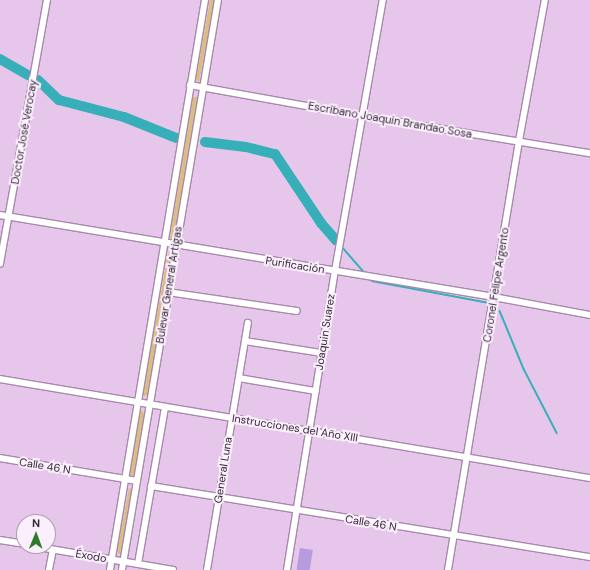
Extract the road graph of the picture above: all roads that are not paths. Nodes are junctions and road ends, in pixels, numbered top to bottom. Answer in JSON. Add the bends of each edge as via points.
{"nodes":[{"id":1,"x":47,"y":0,"type":"edge"},
{"id":2,"x":205,"y":0,"type":"edge"},
{"id":3,"x":218,"y":0,"type":"edge"},
{"id":4,"x":383,"y":0,"type":"edge"},
{"id":5,"x":545,"y":0,"type":"edge"},
{"id":6,"x":190,"y":85,"type":"junction"},
{"id":7,"x":202,"y":87,"type":"junction"},
{"id":8,"x":363,"y":116,"type":"junction"},
{"id":9,"x":519,"y":141,"type":"junction"},
{"id":10,"x":590,"y":153,"type":"edge"},
{"id":11,"x":0,"y":214,"type":"edge"},
{"id":12,"x":8,"y":216,"type":"junction"},
{"id":13,"x":164,"y":243,"type":"junction"},
{"id":14,"x":176,"y":245,"type":"junction"},
{"id":15,"x":0,"y":264,"type":"edge"},
{"id":16,"x":335,"y":271,"type":"junction"},
{"id":17,"x":168,"y":292,"type":"junction"},
{"id":18,"x":494,"y":297,"type":"junction"},
{"id":19,"x":296,"y":311,"type":"dead end"},
{"id":20,"x":590,"y":314,"type":"edge"},
{"id":21,"x":248,"y":323,"type":"dead end"},
{"id":22,"x":245,"y":341,"type":"junction"},
{"id":23,"x":322,"y":353,"type":"junction"},
{"id":24,"x":0,"y":378,"type":"edge"},
{"id":25,"x":239,"y":378,"type":"junction"},
{"id":26,"x":316,"y":391,"type":"junction"},
{"id":27,"x":138,"y":402,"type":"junction"},
{"id":28,"x":150,"y":404,"type":"junction"},
{"id":29,"x":164,"y":407,"type":"junction"},
{"id":30,"x":232,"y":418,"type":"junction"},
{"id":31,"x":310,"y":431,"type":"junction"},
{"id":32,"x":467,"y":456,"type":"junction"},
{"id":33,"x":0,"y":458,"type":"edge"},
{"id":34,"x":590,"y":478,"type":"edge"},
{"id":35,"x":125,"y":479,"type":"junction"},
{"id":36,"x":137,"y":481,"type":"junction"},
{"id":37,"x":152,"y":486,"type":"junction"},
{"id":38,"x":219,"y":497,"type":"junction"},
{"id":39,"x":296,"y":510,"type":"junction"},
{"id":40,"x":453,"y":536,"type":"junction"},
{"id":41,"x":0,"y":540,"type":"edge"},
{"id":42,"x":16,"y":543,"type":"edge"},
{"id":43,"x":56,"y":551,"type":"edge"},
{"id":44,"x":52,"y":554,"type":"edge"},
{"id":45,"x":590,"y":557,"type":"edge"},
{"id":46,"x":112,"y":560,"type":"junction"},
{"id":47,"x":124,"y":562,"type":"junction"},
{"id":48,"x":138,"y":564,"type":"junction"},
{"id":49,"x":50,"y":570,"type":"edge"},
{"id":50,"x":110,"y":570,"type":"edge"},
{"id":51,"x":122,"y":570,"type":"edge"},
{"id":52,"x":173,"y":570,"type":"edge"},
{"id":53,"x":207,"y":570,"type":"edge"},
{"id":54,"x":287,"y":570,"type":"edge"},
{"id":55,"x":448,"y":570,"type":"edge"}],
"edges":[{"from":1,"to":12,"type":"street","name":"Doctor José Verocay"},
{"from":2,"to":6,"type":"street","name":"Bulevar General Artigas"},
{"from":3,"to":7,"type":"street","name":"Bulevar General Artigas"},
{"from":4,"to":8,"type":"street","name":"Joaquin Suarez"},
{"from":5,"to":9,"type":"street","name":"Coronel Felipe Argento"},
{"from":6,"to":7,"type":"street","name":"Escribano Joaquin Brandao Sosa"},
{"from":6,"to":13,"type":"street","name":"Bulevar General Artigas"},
{"from":7,"to":8,"type":"street","name":"Escribano Joaquin Brandao Sosa"},
{"from":7,"to":14,"type":"street","name":"Bulevar General Artigas"},
{"from":8,"to":9,"type":"street","name":"Escribano Joaquin Brandao Sosa"},
{"from":8,"to":16,"type":"street","name":"Joaquin Suarez"},
{"from":9,"to":10,"type":"street","name":"Escribano Joaquin Brandao Sosa"},
{"from":9,"to":18,"type":"street","name":"Coronel Felipe Argento"},
{"from":11,"to":12,"type":"street","name":"Purificación"},
{"from":12,"to":13,"type":"street","name":"Purificación"},
{"from":12,"to":15,"type":"street","name":"Doctor José Verocay"},
{"from":13,"to":14,"type":"street","name":"Purificación"},
{"from":13,"to":27,"type":"street","name":"Bulevar General Artigas"},
{"from":14,"to":16,"type":"street","name":"Purificación"},
{"from":14,"to":17,"type":"street","name":"Bulevar General Artigas"},
{"from":16,"to":18,"type":"street","name":"Purificación"},
{"from":16,"to":23,"type":"street","name":"Joaquin Suarez"},
{"from":17,"to":19,"type":"street"},
{"from":17,"to":28,"type":"street","name":"Bulevar General Artigas"},
{"from":18,"to":20,"type":"street","name":"Purificación"},
{"from":18,"to":32,"type":"street","name":"Coronel Felipe Argento"},
{"from":21,"to":22,"type":"street","name":"General Luna"},
{"from":22,"to":23,"type":"street"},
{"from":22,"to":25,"type":"street","name":"General Luna"},
{"from":23,"to":26,"type":"street","name":"Joaquin Suarez"},
{"from":24,"to":27,"type":"street","name":"Instrucciones del Año XIII"},
{"from":25,"to":26,"type":"street"},
{"from":25,"to":30,"type":"street","name":"General Luna"},
{"from":26,"to":31,"type":"street","name":"Joaquin Suarez"},
{"from":27,"to":28,"type":"street","name":"Instrucciones del Año XIII"},
{"from":27,"to":35,"type":"street","name":"Bulevar General Artigas"},
{"from":28,"to":29,"type":"street","name":"Instrucciones del Año XIII"},
{"from":28,"to":36,"type":"street","name":"Bulevar General Artigas"},
{"from":29,"to":30,"type":"street","name":"Instrucciones del Año XIII"},
{"from":29,"to":37,"type":"street"},
{"from":30,"to":31,"type":"street","name":"Instrucciones del Año XIII"},
{"from":30,"to":38,"type":"street","name":"General Luna"},
{"from":31,"to":32,"type":"street","name":"Instrucciones del Año XIII"},
{"from":31,"to":39,"type":"street","name":"Joaquin Suarez"},
{"from":32,"to":34,"type":"street","name":"Instrucciones del Año XIII"},
{"from":32,"to":40,"type":"street","name":"Coronel Felipe Argento"},
{"from":33,"to":35,"type":"street","name":"Calle 46 N"},
{"from":35,"to":36,"type":"street","name":"Calle 46 N"},
{"from":35,"to":46,"type":"street","name":"Bulevar General Artigas"},
{"from":36,"to":47,"type":"street","name":"Bulevar General Artigas"},
{"from":37,"to":38,"type":"street","name":"Calle 46 N"},
{"from":37,"to":48,"type":"street"},
{"from":38,"to":39,"type":"street","name":"Calle 46 N"},
{"from":38,"to":53,"type":"street","name":"General Luna"},
{"from":39,"to":40,"type":"street","name":"Calle 46 N"},
{"from":39,"to":54,"type":"street","name":"Joaquin Suarez"},
{"from":40,"to":45,"type":"street","name":"Calle 46 N"},
{"from":40,"to":55,"type":"street","name":"Coronel Felipe Argento"},
{"from":41,"to":42,"type":"street"},
{"from":43,"to":46,"type":"street","name":"Éxodo"},
{"from":44,"to":49,"type":"street"},
{"from":46,"to":47,"type":"street","name":"Éxodo"},
{"from":46,"to":50,"type":"street","name":"Bulevar General Artigas"},
{"from":47,"to":48,"type":"street","name":"Éxodo"},
{"from":47,"to":51,"type":"street","name":"Bulevar General Artigas"},
{"from":48,"to":52,"type":"street","name":"Éxodo"}]}
